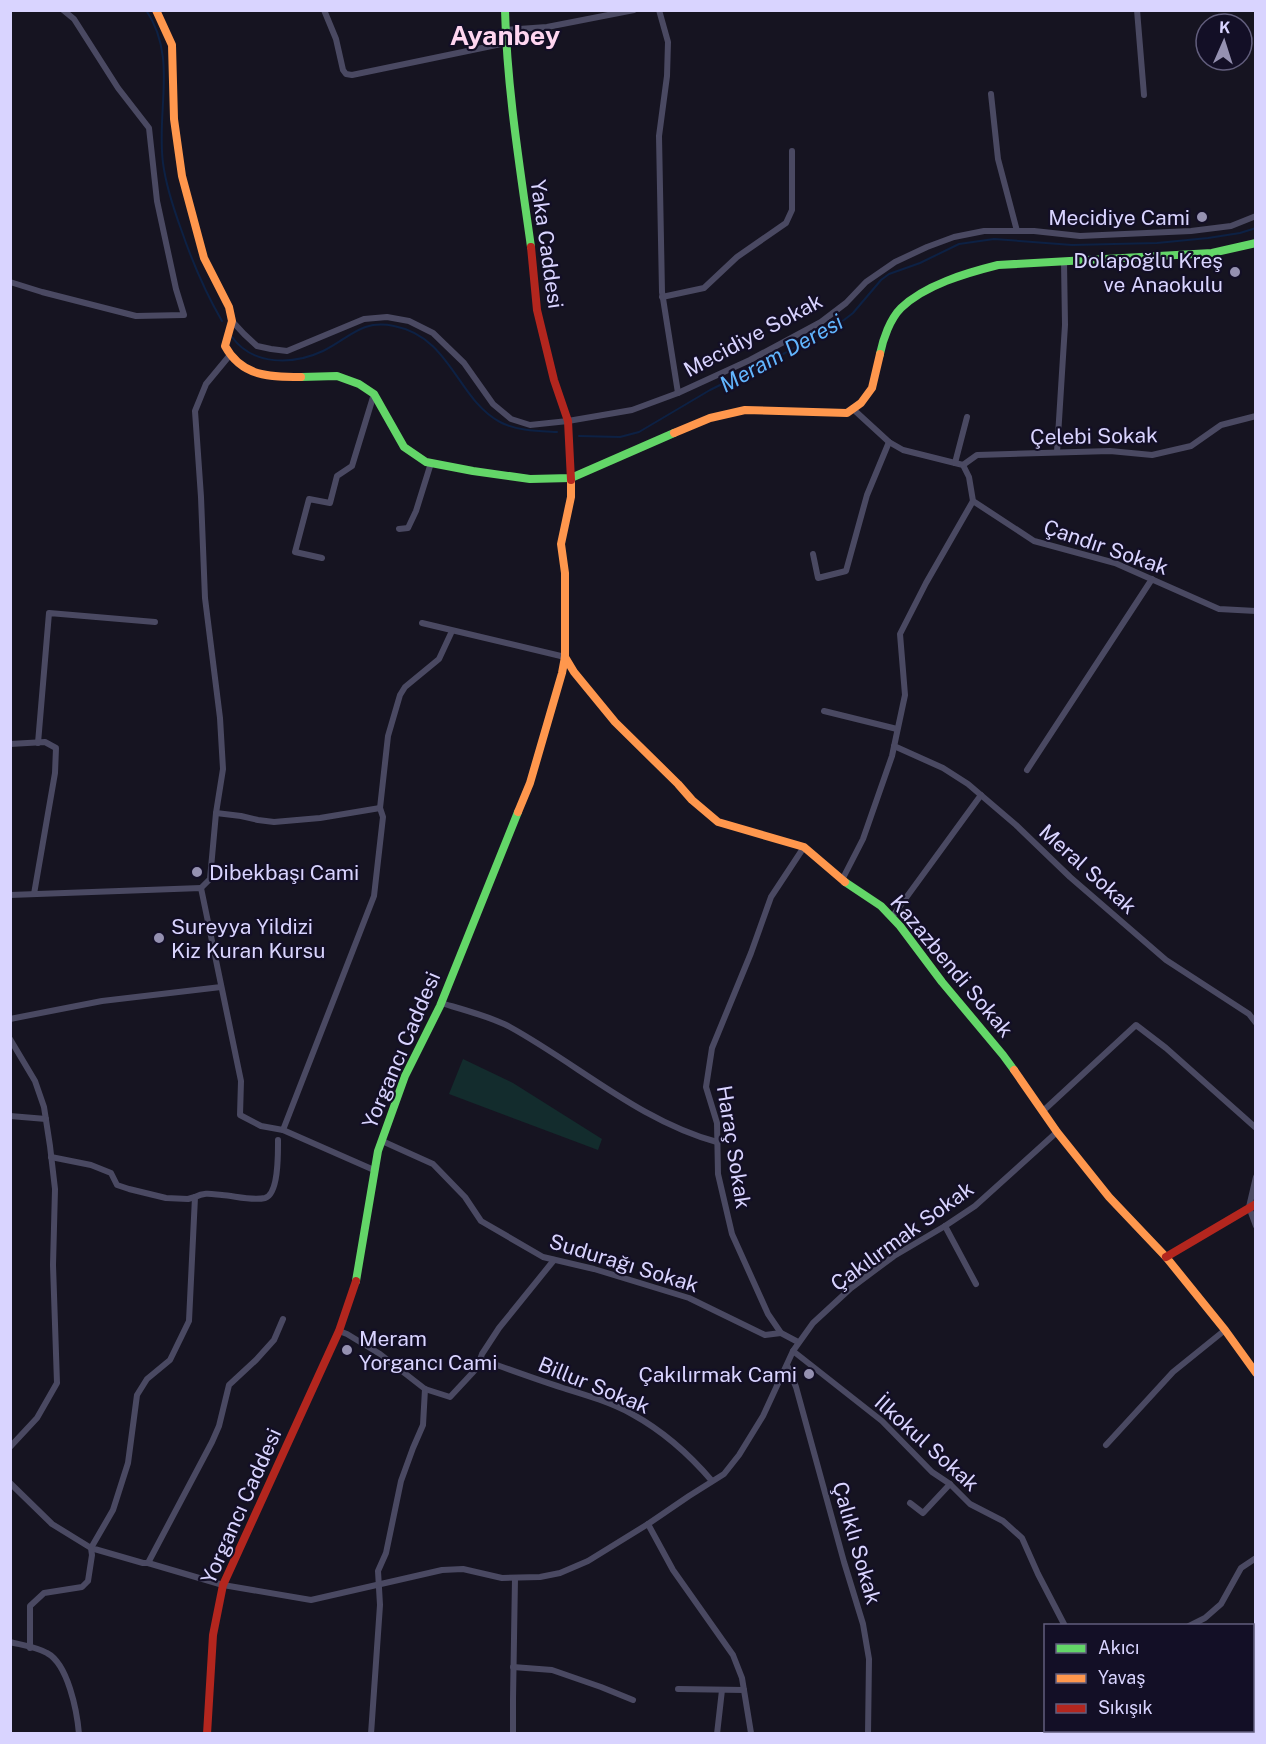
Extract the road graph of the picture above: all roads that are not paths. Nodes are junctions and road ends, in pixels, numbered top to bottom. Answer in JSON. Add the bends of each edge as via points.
{"nodes":[{"id":1,"x":63,"y":10,"type":"edge"},
{"id":2,"x":156,"y":10,"type":"edge"},
{"id":3,"x":324,"y":10,"type":"edge"},
{"id":4,"x":505,"y":10,"type":"edge"},
{"id":5,"x":634,"y":10,"type":"edge"},
{"id":6,"x":658,"y":10,"type":"edge"},
{"id":7,"x":1137,"y":10,"type":"edge"},
{"id":8,"x":506,"y":30,"type":"junction"},
{"id":9,"x":506,"y":43,"type":"junction"},
{"id":10,"x":991,"y":94,"type":"dead end"},
{"id":11,"x":1144,"y":95,"type":"dead end"},
{"id":12,"x":792,"y":151,"type":"dead end"},
{"id":13,"x":1256,"y":216,"type":"edge"},
{"id":14,"x":1017,"y":231,"type":"junction"},
{"id":15,"x":1256,"y":243,"type":"edge"},
{"id":16,"x":1064,"y":262,"type":"junction"},
{"id":17,"x":10,"y":282,"type":"edge"},
{"id":18,"x":662,"y":297,"type":"junction"},
{"id":19,"x":232,"y":321,"type":"junction"},
{"id":20,"x":230,"y":355,"type":"junction"},
{"id":21,"x":678,"y":393,"type":"junction"},
{"id":22,"x":374,"y":394,"type":"junction"},
{"id":23,"x":853,"y":409,"type":"junction"},
{"id":24,"x":1256,"y":416,"type":"edge"},
{"id":25,"x":967,"y":417,"type":"dead end"},
{"id":26,"x":568,"y":421,"type":"junction"},
{"id":27,"x":889,"y":442,"type":"junction"},
{"id":28,"x":1057,"y":452,"type":"junction"},
{"id":29,"x":430,"y":463,"type":"junction"},
{"id":30,"x":955,"y":463,"type":"junction"},
{"id":31,"x":963,"y":465,"type":"junction"},
{"id":32,"x":571,"y":478,"type":"junction"},
{"id":33,"x":973,"y":501,"type":"junction"},
{"id":34,"x":399,"y":529,"type":"dead end"},
{"id":35,"x":813,"y":554,"type":"dead end"},
{"id":36,"x":322,"y":558,"type":"dead end"},
{"id":37,"x":1152,"y":579,"type":"junction"},
{"id":38,"x":1256,"y":610,"type":"edge"},
{"id":39,"x":155,"y":622,"type":"dead end"},
{"id":40,"x":422,"y":622,"type":"dead end"},
{"id":41,"x":452,"y":631,"type":"junction"},
{"id":42,"x":565,"y":657,"type":"junction"},
{"id":43,"x":824,"y":711,"type":"dead end"},
{"id":44,"x":897,"y":729,"type":"junction"},
{"id":45,"x":38,"y":743,"type":"junction"},
{"id":46,"x":10,"y":744,"type":"edge"},
{"id":47,"x":894,"y":746,"type":"junction"},
{"id":48,"x":1027,"y":770,"type":"dead end"},
{"id":49,"x":981,"y":795,"type":"junction"},
{"id":50,"x":380,"y":808,"type":"junction"},
{"id":51,"x":216,"y":813,"type":"junction"},
{"id":52,"x":804,"y":847,"type":"junction"},
{"id":53,"x":843,"y":880,"type":"junction"},
{"id":54,"x":201,"y":888,"type":"junction"},
{"id":55,"x":34,"y":894,"type":"junction"},
{"id":56,"x":10,"y":895,"type":"edge"},
{"id":57,"x":892,"y":917,"type":"junction"},
{"id":58,"x":221,"y":987,"type":"junction"},
{"id":59,"x":441,"y":1003,"type":"junction"},
{"id":60,"x":10,"y":1019,"type":"edge"},
{"id":61,"x":1256,"y":1023,"type":"edge"},
{"id":62,"x":10,"y":1039,"type":"edge"},
{"id":63,"x":1042,"y":1111,"type":"junction"},
{"id":64,"x":10,"y":1116,"type":"edge"},
{"id":65,"x":46,"y":1119,"type":"junction"},
{"id":66,"x":1256,"y":1128,"type":"edge"},
{"id":67,"x":284,"y":1130,"type":"junction"},
{"id":68,"x":1057,"y":1132,"type":"junction"},
{"id":69,"x":278,"y":1140,"type":"dead end"},
{"id":70,"x":382,"y":1141,"type":"junction"},
{"id":71,"x":717,"y":1142,"type":"junction"},
{"id":72,"x":51,"y":1157,"type":"junction"},
{"id":73,"x":374,"y":1170,"type":"junction"},
{"id":74,"x":1256,"y":1177,"type":"edge"},
{"id":75,"x":195,"y":1197,"type":"junction"},
{"id":76,"x":1252,"y":1205,"type":"edge"},
{"id":77,"x":945,"y":1226,"type":"junction"},
{"id":78,"x":1256,"y":1226,"type":"edge"},
{"id":79,"x":1166,"y":1257,"type":"junction"},
{"id":80,"x":554,"y":1260,"type":"junction"},
{"id":81,"x":976,"y":1284,"type":"dead end"},
{"id":82,"x":283,"y":1319,"type":"dead end"},
{"id":83,"x":1225,"y":1330,"type":"junction"},
{"id":84,"x":339,"y":1331,"type":"junction"},
{"id":85,"x":781,"y":1333,"type":"junction"},
{"id":86,"x":798,"y":1342,"type":"junction"},
{"id":87,"x":793,"y":1351,"type":"junction"},
{"id":88,"x":480,"y":1359,"type":"junction"},
{"id":89,"x":787,"y":1365,"type":"junction"},
{"id":90,"x":1256,"y":1373,"type":"edge"},
{"id":91,"x":424,"y":1389,"type":"junction"},
{"id":92,"x":1106,"y":1445,"type":"dead end"},
{"id":93,"x":10,"y":1447,"type":"edge"},
{"id":94,"x":712,"y":1481,"type":"junction"},
{"id":95,"x":10,"y":1483,"type":"edge"},
{"id":96,"x":950,"y":1484,"type":"junction"},
{"id":97,"x":910,"y":1503,"type":"dead end"},
{"id":98,"x":648,"y":1524,"type":"junction"},
{"id":99,"x":91,"y":1548,"type":"junction"},
{"id":100,"x":1256,"y":1558,"type":"edge"},
{"id":101,"x":148,"y":1563,"type":"junction"},
{"id":102,"x":515,"y":1578,"type":"junction"},
{"id":103,"x":223,"y":1585,"type":"junction"},
{"id":104,"x":380,"y":1586,"type":"junction"},
{"id":105,"x":1064,"y":1624,"type":"edge"},
{"id":106,"x":1194,"y":1624,"type":"edge"},
{"id":107,"x":10,"y":1642,"type":"edge"},
{"id":108,"x":30,"y":1648,"type":"junction"},
{"id":109,"x":513,"y":1666,"type":"junction"},
{"id":110,"x":678,"y":1689,"type":"dead end"},
{"id":111,"x":722,"y":1690,"type":"junction"},
{"id":112,"x":744,"y":1690,"type":"junction"},
{"id":113,"x":633,"y":1700,"type":"dead end"},
{"id":114,"x":751,"y":1733,"type":"edge"},
{"id":115,"x":80,"y":1734,"type":"edge"},
{"id":116,"x":207,"y":1734,"type":"edge"},
{"id":117,"x":371,"y":1734,"type":"edge"},
{"id":118,"x":513,"y":1734,"type":"edge"},
{"id":119,"x":717,"y":1734,"type":"edge"},
{"id":120,"x":868,"y":1734,"type":"edge"}],
"edges":[{"from":1,"to":17,"type":"street","via":[[74,19],[149,128],[157,201],[184,315],[136,315]]},
{"from":2,"to":19,"type":"street","via":[[172,45],[174,119],[182,176],[204,258]]},
{"from":3,"to":9,"type":"street","via":[[346,74]]},
{"from":4,"to":8,"type":"street","name":"Yaka Caddesi"},
{"from":5,"to":8,"type":"street","via":[[547,27]]},
{"from":6,"to":18,"type":"street","via":[[668,42],[659,136]]},
{"from":7,"to":11,"type":"street"},
{"from":8,"to":9,"type":"street","name":"Yaka Caddesi"},
{"from":9,"to":26,"type":"street","name":"Yaka Caddesi","via":[[537,310]]},
{"from":10,"to":14,"type":"street","via":[[998,159]]},
{"from":12,"to":18,"type":"street","via":[[792,210],[786,223],[737,257],[704,288]]},
{"from":13,"to":14,"type":"street","name":"Mecidiye Sokak","via":[[1231,226],[1191,231],[1080,236]]},
{"from":14,"to":21,"type":"street","name":"Mecidiye Sokak","via":[[984,231],[954,237],[895,262],[821,322]]},
{"from":15,"to":16,"type":"street","via":[[1212,253]]},
{"from":16,"to":23,"type":"street","via":[[998,266],[966,273],[917,296],[900,309],[890,325],[872,388]]},
{"from":16,"to":28,"type":"street","via":[[1065,325]]},
{"from":18,"to":21,"type":"street"},
{"from":19,"to":20,"type":"street","via":[[225,346]]},
{"from":19,"to":26,"type":"street","name":"Mecidiye Sokak","via":[[257,346],[287,351],[364,319],[387,317],[409,321],[433,333],[464,363],[493,404],[511,419],[530,425]]},
{"from":20,"to":22,"type":"street","via":[[254,373],[337,376]]},
{"from":20,"to":51,"type":"street","via":[[206,384],[195,411],[205,598],[223,768]]},
{"from":21,"to":26,"type":"street","name":"Mecidiye Sokak","via":[[632,410]]},
{"from":22,"to":29,"type":"street","via":[[404,447]]},
{"from":22,"to":36,"type":"street","via":[[352,466],[337,476],[330,503],[309,498],[295,552]]},
{"from":23,"to":27,"type":"street"},
{"from":23,"to":32,"type":"street","via":[[835,414],[745,410],[710,418]]},
{"from":24,"to":28,"type":"street","name":"Çelebi Sokak","via":[[1221,424],[1191,446],[1152,455]]},
{"from":25,"to":30,"type":"street"},
{"from":26,"to":32,"type":"street","name":"Yaka Caddesi"},
{"from":27,"to":30,"type":"street","via":[[903,450]]},
{"from":27,"to":35,"type":"street","via":[[867,495],[846,571],[818,579]]},
{"from":28,"to":31,"type":"street","name":"Çelebi Sokak","via":[[977,455]]},
{"from":29,"to":32,"type":"street","via":[[530,479]]},
{"from":29,"to":34,"type":"street","via":[[416,511],[408,528]]},
{"from":30,"to":31,"type":"street"},
{"from":31,"to":33,"type":"street"},
{"from":32,"to":42,"type":"street","name":"Yorgancı Caddesi","via":[[561,544]]},
{"from":33,"to":37,"type":"street","name":"Çandır Sokak","via":[[1034,541],[1115,563]]},
{"from":33,"to":44,"type":"street","via":[[900,634],[905,695]]},
{"from":37,"to":38,"type":"street","name":"Çandır Sokak","via":[[1219,609]]},
{"from":37,"to":48,"type":"street"},
{"from":39,"to":45,"type":"street","via":[[49,613]]},
{"from":40,"to":41,"type":"street"},
{"from":41,"to":42,"type":"street"},
{"from":41,"to":50,"type":"street","via":[[439,659],[400,695],[388,736]]},
{"from":42,"to":52,"type":"street","name":"Kazazbendi Sokak","via":[[615,722],[718,822]]},
{"from":42,"to":59,"type":"street","name":"Yorgancı Caddesi","via":[[530,783]]},
{"from":43,"to":44,"type":"street"},
{"from":44,"to":47,"type":"street"},
{"from":45,"to":46,"type":"street"},
{"from":45,"to":55,"type":"street","via":[[56,748],[56,757]]},
{"from":47,"to":49,"type":"street","name":"Meral Sokak","via":[[943,768]]},
{"from":47,"to":53,"type":"street","via":[[863,839]]},
{"from":49,"to":57,"type":"street"},
{"from":49,"to":61,"type":"street","name":"Meral Sokak","via":[[1166,960],[1249,1014]]},
{"from":50,"to":51,"type":"street","via":[[274,822]]},
{"from":50,"to":67,"type":"street","via":[[383,817],[374,896]]},
{"from":51,"to":54,"type":"street","via":[[210,879]]},
{"from":52,"to":53,"type":"street","name":"Kazazbendi Sokak"},
{"from":52,"to":71,"type":"street","name":"Haraç Sokak","via":[[771,897],[712,1048],[706,1087],[717,1123]]},
{"from":53,"to":57,"type":"street","name":"Kazazbendi Sokak"},
{"from":54,"to":55,"type":"street"},
{"from":54,"to":58,"type":"street"},
{"from":55,"to":56,"type":"street"},
{"from":57,"to":63,"type":"street","name":"Kazazbendi Sokak","via":[[1003,1055]]},
{"from":58,"to":60,"type":"street","via":[[102,1001]]},
{"from":58,"to":67,"type":"street","via":[[241,1081],[240,1115],[261,1126]]},
{"from":59,"to":70,"type":"street","name":"Yorgancı Caddesi","via":[[405,1076]]},
{"from":59,"to":71,"type":"street","via":[[508,1026],[625,1100],[694,1135]]},
{"from":62,"to":65,"type":"street","via":[[35,1081]]},
{"from":63,"to":66,"type":"street","via":[[1136,1025]]},
{"from":63,"to":68,"type":"street","name":"Kazazbendi Sokak"},
{"from":64,"to":65,"type":"street"},
{"from":65,"to":72,"type":"street"},
{"from":67,"to":73,"type":"street"},
{"from":68,"to":77,"type":"street","name":"Çakılırmak Sokak","via":[[975,1206]]},
{"from":68,"to":79,"type":"street","name":"Kazazbendi Sokak","via":[[1109,1197]]},
{"from":69,"to":75,"type":"street","via":[[273,1188],[266,1198],[203,1193]]},
{"from":70,"to":73,"type":"street","name":"Yorgancı Caddesi"},
{"from":70,"to":80,"type":"street","name":"Sudurağı Sokak","via":[[434,1164],[481,1221]]},
{"from":71,"to":85,"type":"street","name":"Haraç Sokak","via":[[718,1174],[732,1234],[768,1314]]},
{"from":72,"to":75,"type":"street","via":[[111,1173],[117,1185],[129,1190],[166,1198]]},
{"from":72,"to":93,"type":"street","via":[[55,1189],[57,1383],[37,1418]]},
{"from":73,"to":84,"type":"street","name":"Yorgancı Caddesi","via":[[357,1277]]},
{"from":74,"to":76,"type":"street"},
{"from":75,"to":99,"type":"street","via":[[189,1321],[170,1360],[147,1379],[137,1395],[128,1463],[113,1510]]},
{"from":76,"to":78,"type":"street"},
{"from":76,"to":79,"type":"street"},
{"from":77,"to":81,"type":"street"},
{"from":77,"to":86,"type":"street","name":"Çakılırmak Sokak","via":[[894,1256],[851,1288]]},
{"from":79,"to":83,"type":"street","name":"Kazazbendi Sokak"},
{"from":80,"to":85,"type":"street","name":"Sudurağı Sokak","via":[[689,1298],[765,1335]]},
{"from":80,"to":88,"type":"street","via":[[499,1328]]},
{"from":82,"to":101,"type":"street","via":[[274,1340],[229,1384],[212,1442]]},
{"from":83,"to":90,"type":"street","name":"Kazazbendi Sokak"},
{"from":83,"to":92,"type":"street","via":[[1173,1372]]},
{"from":84,"to":91,"type":"street","via":[[380,1354]]},
{"from":84,"to":103,"type":"street","name":"Yorgancı Caddesi"},
{"from":85,"to":86,"type":"street"},
{"from":86,"to":87,"type":"street","name":"Çakılırmak Sokak"},
{"from":87,"to":89,"type":"street","name":"Çakılırmak Sokak"},
{"from":87,"to":96,"type":"street","name":"İlkokul Sokak","via":[[882,1421],[932,1472]]},
{"from":88,"to":91,"type":"street","via":[[477,1368],[450,1397]]},
{"from":88,"to":94,"type":"street","name":"Billur Sokak","via":[[630,1413],[678,1444]]},
{"from":89,"to":94,"type":"street","name":"Çakılırmak Sokak","via":[[739,1455],[724,1474]]},
{"from":89,"to":120,"type":"street","name":"Çalıklı Sokak","via":[[863,1624],[869,1659]]},
{"from":91,"to":104,"type":"street","via":[[423,1425],[401,1481],[386,1553],[378,1571]]},
{"from":94,"to":98,"type":"street","name":"Çakılırmak Sokak"},
{"from":95,"to":99,"type":"street","name":"Çakılırmak Sokak","via":[[52,1524]]},
{"from":96,"to":97,"type":"street","via":[[923,1513]]},
{"from":96,"to":105,"type":"street","name":"İlkokul Sokak","via":[[970,1504],[1003,1521],[1022,1538]]},
{"from":98,"to":102,"type":"street","name":"Çakılırmak Sokak","via":[[588,1562],[560,1573]]},
{"from":98,"to":112,"type":"street","via":[[673,1570],[733,1655]]},
{"from":99,"to":101,"type":"street","name":"Çakılırmak Sokak"},
{"from":99,"to":108,"type":"street","via":[[88,1581],[82,1587],[44,1593],[30,1606]]},
{"from":100,"to":106,"type":"street","via":[[1241,1568],[1221,1604]]},
{"from":101,"to":103,"type":"street","name":"Çakılırmak Sokak"},
{"from":102,"to":104,"type":"street","name":"Çakılırmak Sokak","via":[[463,1569],[442,1570]]},
{"from":102,"to":109,"type":"street"},
{"from":103,"to":104,"type":"street","name":"Çakılırmak Sokak","via":[[311,1600]]},
{"from":103,"to":116,"type":"street","name":"Yorgancı Caddesi","via":[[213,1635]]},
{"from":104,"to":117,"type":"street"},
{"from":107,"to":108,"type":"street"},
{"from":108,"to":115,"type":"street","via":[[47,1653],[66,1678]]},
{"from":109,"to":113,"type":"street","via":[[552,1670]]},
{"from":109,"to":118,"type":"street"},
{"from":110,"to":111,"type":"street"},
{"from":111,"to":112,"type":"street"},
{"from":111,"to":119,"type":"street"},
{"from":112,"to":114,"type":"street"}]}
